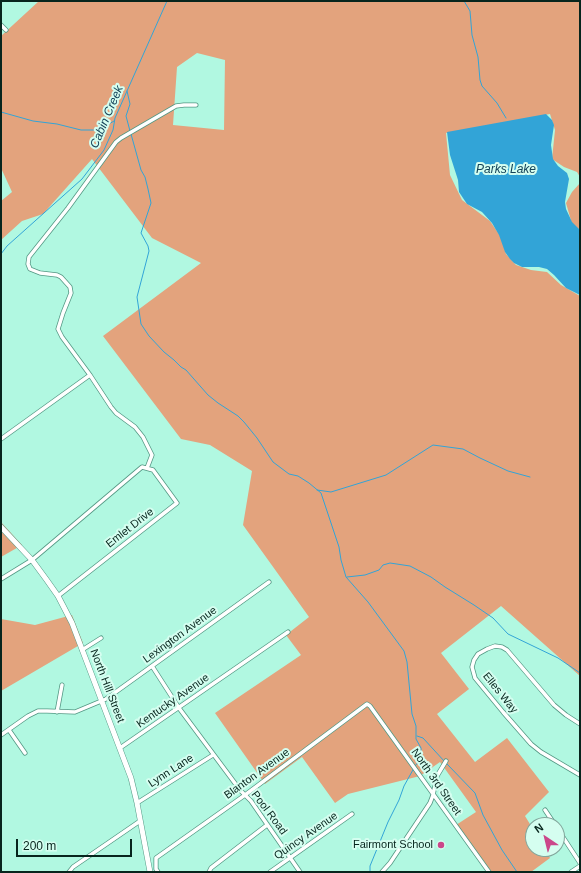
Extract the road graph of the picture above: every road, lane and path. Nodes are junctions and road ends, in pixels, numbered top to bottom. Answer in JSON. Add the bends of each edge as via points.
{"nodes":[{"id":1,"x":1,"y":25,"type":"edge"},
{"id":2,"x":6,"y":30,"type":"dead end"},
{"id":3,"x":196,"y":106,"type":"dead end"},
{"id":4,"x":90,"y":375,"type":"junction"},
{"id":5,"x":1,"y":439,"type":"edge"},
{"id":6,"x":147,"y":468,"type":"junction"},
{"id":7,"x":1,"y":527,"type":"edge"},
{"id":8,"x":32,"y":560,"type":"junction"},
{"id":9,"x":1,"y":579,"type":"edge"},
{"id":10,"x":269,"y":582,"type":"dead end"},
{"id":11,"x":58,"y":596,"type":"junction"},
{"id":12,"x":288,"y":632,"type":"dead end"},
{"id":13,"x":101,"y":638,"type":"dead end"},
{"id":14,"x":82,"y":650,"type":"junction"},
{"id":15,"x":152,"y":666,"type":"junction"},
{"id":16,"x":62,"y":685,"type":"dead end"},
{"id":17,"x":102,"y":702,"type":"junction"},
{"id":18,"x":367,"y":704,"type":"joint"},
{"id":19,"x":179,"y":708,"type":"junction"},
{"id":20,"x":57,"y":712,"type":"junction"},
{"id":21,"x":580,"y":724,"type":"edge"},
{"id":22,"x":8,"y":730,"type":"junction"},
{"id":23,"x":1,"y":735,"type":"edge"},
{"id":24,"x":120,"y":748,"type":"junction"},
{"id":25,"x":26,"y":753,"type":"dead end"},
{"id":26,"x":213,"y":755,"type":"junction"},
{"id":27,"x":446,"y":761,"type":"dead end"},
{"id":28,"x":580,"y":775,"type":"edge"},
{"id":29,"x":244,"y":795,"type":"junction"},
{"id":30,"x":434,"y":795,"type":"junction"},
{"id":31,"x":137,"y":803,"type":"junction"},
{"id":32,"x":545,"y":810,"type":"dead end"},
{"id":33,"x":352,"y":814,"type":"dead end"},
{"id":34,"x":550,"y":817,"type":"edge"},
{"id":35,"x":140,"y":821,"type":"junction"},
{"id":36,"x":267,"y":824,"type":"junction"},
{"id":37,"x":565,"y":841,"type":"edge"},
{"id":38,"x":290,"y":858,"type":"junction"},
{"id":39,"x":580,"y":864,"type":"edge"},
{"id":40,"x":209,"y":871,"type":"edge"},
{"id":41,"x":69,"y":872,"type":"edge"},
{"id":42,"x":150,"y":872,"type":"edge"},
{"id":43,"x":158,"y":872,"type":"edge"},
{"id":44,"x":270,"y":872,"type":"edge"},
{"id":45,"x":300,"y":872,"type":"edge"},
{"id":46,"x":382,"y":872,"type":"edge"},
{"id":47,"x":489,"y":872,"type":"edge"},
{"id":48,"x":571,"y":872,"type":"edge"}],
"edges":[{"from":1,"to":2,"type":"street"},
{"from":3,"to":4,"type":"street","via":[[176,106],[121,138],[29,257],[30,269],[61,276],[70,287],[71,293],[58,330]]},
{"from":4,"to":5,"type":"street"},
{"from":4,"to":6,"type":"street","via":[[116,413],[135,427],[143,437],[152,455]]},
{"from":6,"to":8,"type":"street","via":[[142,467],[126,479]]},
{"from":6,"to":11,"type":"street","name":"Emlet Drive","via":[[153,470],[177,503]]},
{"from":7,"to":8,"type":"street","name":"North Hill Street"},
{"from":8,"to":9,"type":"street"},
{"from":8,"to":11,"type":"street","name":"North Hill Street"},
{"from":10,"to":15,"type":"street","name":"Lexington Avenue"},
{"from":11,"to":14,"type":"street","name":"North Hill Street"},
{"from":12,"to":19,"type":"street","name":"Kentucky Avenue"},
{"from":13,"to":14,"type":"street"},
{"from":14,"to":17,"type":"street","name":"North Hill Street"},
{"from":15,"to":17,"type":"street","name":"Lexington Avenue"},
{"from":15,"to":19,"type":"street","name":"Pool Road"},
{"from":16,"to":20,"type":"street"},
{"from":17,"to":20,"type":"street","name":"Lexington Avenue","via":[[75,712]]},
{"from":17,"to":24,"type":"street","name":"North Hill Street"},
{"from":18,"to":29,"type":"street","name":"Blanton Avenue"},
{"from":18,"to":30,"type":"street","name":"North 3rd Street"},
{"from":19,"to":24,"type":"street","name":"Kentucky Avenue"},
{"from":19,"to":26,"type":"street","name":"Pool Road"},
{"from":20,"to":22,"type":"street","name":"Lexington Avenue","via":[[38,711]]},
{"from":21,"to":28,"type":"street","name":"Elles Way","via":[[554,705],[507,650],[495,646],[478,654],[474,660],[472,667],[475,678],[531,744]]},
{"from":22,"to":23,"type":"street","name":"Lexington Avenue"},
{"from":22,"to":25,"type":"street"},
{"from":24,"to":31,"type":"street","name":"North Hill Street"},
{"from":26,"to":29,"type":"street","name":"Pool Road"},
{"from":26,"to":31,"type":"street","name":"Lynn Lane"},
{"from":27,"to":30,"type":"street","via":[[437,776]]},
{"from":29,"to":36,"type":"street","name":"Pool Road"},
{"from":29,"to":43,"type":"street","name":"Blanton Avenue","via":[[156,858]]},
{"from":30,"to":46,"type":"street"},
{"from":30,"to":47,"type":"street","name":"North 3rd Street"},
{"from":31,"to":35,"type":"street","name":"North Hill Street"},
{"from":32,"to":34,"type":"street"},
{"from":33,"to":38,"type":"street","name":"Quincy Avenue"},
{"from":35,"to":41,"type":"street"},
{"from":35,"to":42,"type":"street","name":"North Hill Street"},
{"from":36,"to":38,"type":"street","name":"Pool Road"},
{"from":36,"to":40,"type":"street"},
{"from":37,"to":39,"type":"street"},
{"from":38,"to":44,"type":"street","name":"Quincy Avenue"},
{"from":38,"to":45,"type":"street","name":"Pool Road"},
{"from":39,"to":48,"type":"street"}]}
